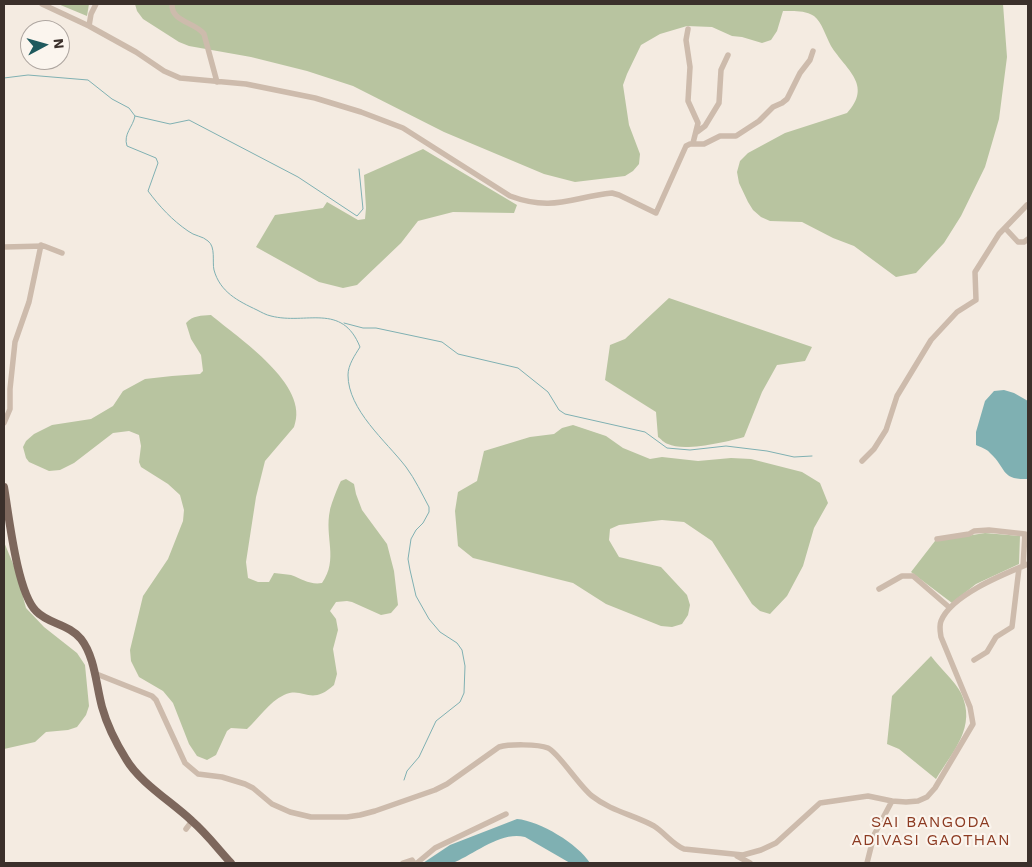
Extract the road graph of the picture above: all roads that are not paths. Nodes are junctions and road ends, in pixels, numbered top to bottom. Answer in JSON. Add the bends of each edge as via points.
{"nodes":[{"id":1,"x":42,"y":4,"type":"edge"},
{"id":2,"x":96,"y":4,"type":"edge"},
{"id":3,"x":172,"y":4,"type":"edge"},
{"id":4,"x":89,"y":26,"type":"junction"},
{"id":5,"x":688,"y":29,"type":"dead end"},
{"id":6,"x":813,"y":51,"type":"dead end"},
{"id":7,"x":728,"y":55,"type":"dead end"},
{"id":8,"x":217,"y":82,"type":"junction"},
{"id":9,"x":697,"y":132,"type":"junction"},
{"id":10,"x":693,"y":143,"type":"junction"},
{"id":11,"x":1027,"y":205,"type":"dead end"},
{"id":12,"x":1004,"y":228,"type":"junction"},
{"id":13,"x":1028,"y":239,"type":"edge"},
{"id":14,"x":40,"y":245,"type":"junction"},
{"id":15,"x":4,"y":247,"type":"edge"},
{"id":16,"x":62,"y":253,"type":"dead end"},
{"id":17,"x":4,"y":423,"type":"edge"},
{"id":18,"x":862,"y":461,"type":"dead end"},
{"id":19,"x":4,"y":487,"type":"edge"},
{"id":20,"x":937,"y":539,"type":"dead end"},
{"id":21,"x":1023,"y":566,"type":"edge"},
{"id":22,"x":878,"y":589,"type":"dead end"},
{"id":23,"x":950,"y":608,"type":"junction"},
{"id":24,"x":974,"y":660,"type":"dead end"},
{"id":25,"x":94,"y":673,"type":"junction"},
{"id":26,"x":892,"y":801,"type":"junction"},
{"id":27,"x":506,"y":814,"type":"dead end"},
{"id":28,"x":192,"y":821,"type":"junction"},
{"id":29,"x":186,"y":829,"type":"dead end"},
{"id":30,"x":736,"y":856,"type":"junction"},
{"id":31,"x":231,"y":863,"type":"edge"},
{"id":32,"x":403,"y":863,"type":"edge"},
{"id":33,"x":416,"y":863,"type":"edge"},
{"id":34,"x":750,"y":863,"type":"edge"},
{"id":35,"x":866,"y":863,"type":"edge"}],
"edges":[{"from":1,"to":4,"type":"street"},
{"from":2,"to":4,"type":"street"},
{"from":3,"to":8,"type":"street","via":[[175,16],[202,30]]},
{"from":4,"to":8,"type":"street","via":[[180,78]]},
{"from":5,"to":9,"type":"street","via":[[688,101],[698,123]]},
{"from":6,"to":10,"type":"street","via":[[787,99],[759,121],[736,136],[720,136],[704,144]]},
{"from":7,"to":9,"type":"street","via":[[721,70],[719,103],[705,126]]},
{"from":8,"to":10,"type":"street","via":[[246,84],[315,98],[375,117],[402,128],[510,196],[539,203],[566,202],[612,193],[656,213],[686,146]]},
{"from":9,"to":10,"type":"street"},
{"from":11,"to":12,"type":"street"},
{"from":12,"to":13,"type":"street","via":[[1018,242]]},
{"from":12,"to":18,"type":"street","via":[[975,272],[976,300],[958,312],[931,340],[897,396],[886,430]]},
{"from":14,"to":15,"type":"street"},
{"from":14,"to":16,"type":"street"},
{"from":14,"to":17,"type":"street","via":[[29,302],[15,342],[10,410]]},
{"from":19,"to":25,"type":"main road","via":[[22,585],[29,604],[80,638],[88,651]]},
{"from":20,"to":21,"type":"street","via":[[982,530],[1024,534]]},
{"from":21,"to":23,"type":"street","via":[[972,592]]},
{"from":21,"to":24,"type":"street","via":[[1012,627],[996,637],[987,652]]},
{"from":22,"to":23,"type":"street","via":[[902,576],[913,576]]},
{"from":23,"to":26,"type":"street","via":[[941,621],[940,630],[970,707],[973,724],[927,797],[918,801]]},
{"from":25,"to":28,"type":"main road","via":[[102,708],[127,761]]},
{"from":25,"to":30,"type":"street","via":[[152,696],[185,763],[193,771],[235,780],[253,788],[272,804],[302,816],[360,816],[447,784],[504,745],[539,746],[554,752],[591,796],[610,808],[652,825],[677,846]]},
{"from":26,"to":30,"type":"street","via":[[868,796],[820,803],[776,842],[761,850]]},
{"from":26,"to":35,"type":"street","via":[[874,835]]},
{"from":27,"to":33,"type":"street","via":[[435,848]]},
{"from":28,"to":29,"type":"street"},
{"from":28,"to":31,"type":"main road"},
{"from":30,"to":34,"type":"street"},
{"from":32,"to":33,"type":"street","via":[[412,860]]}]}
